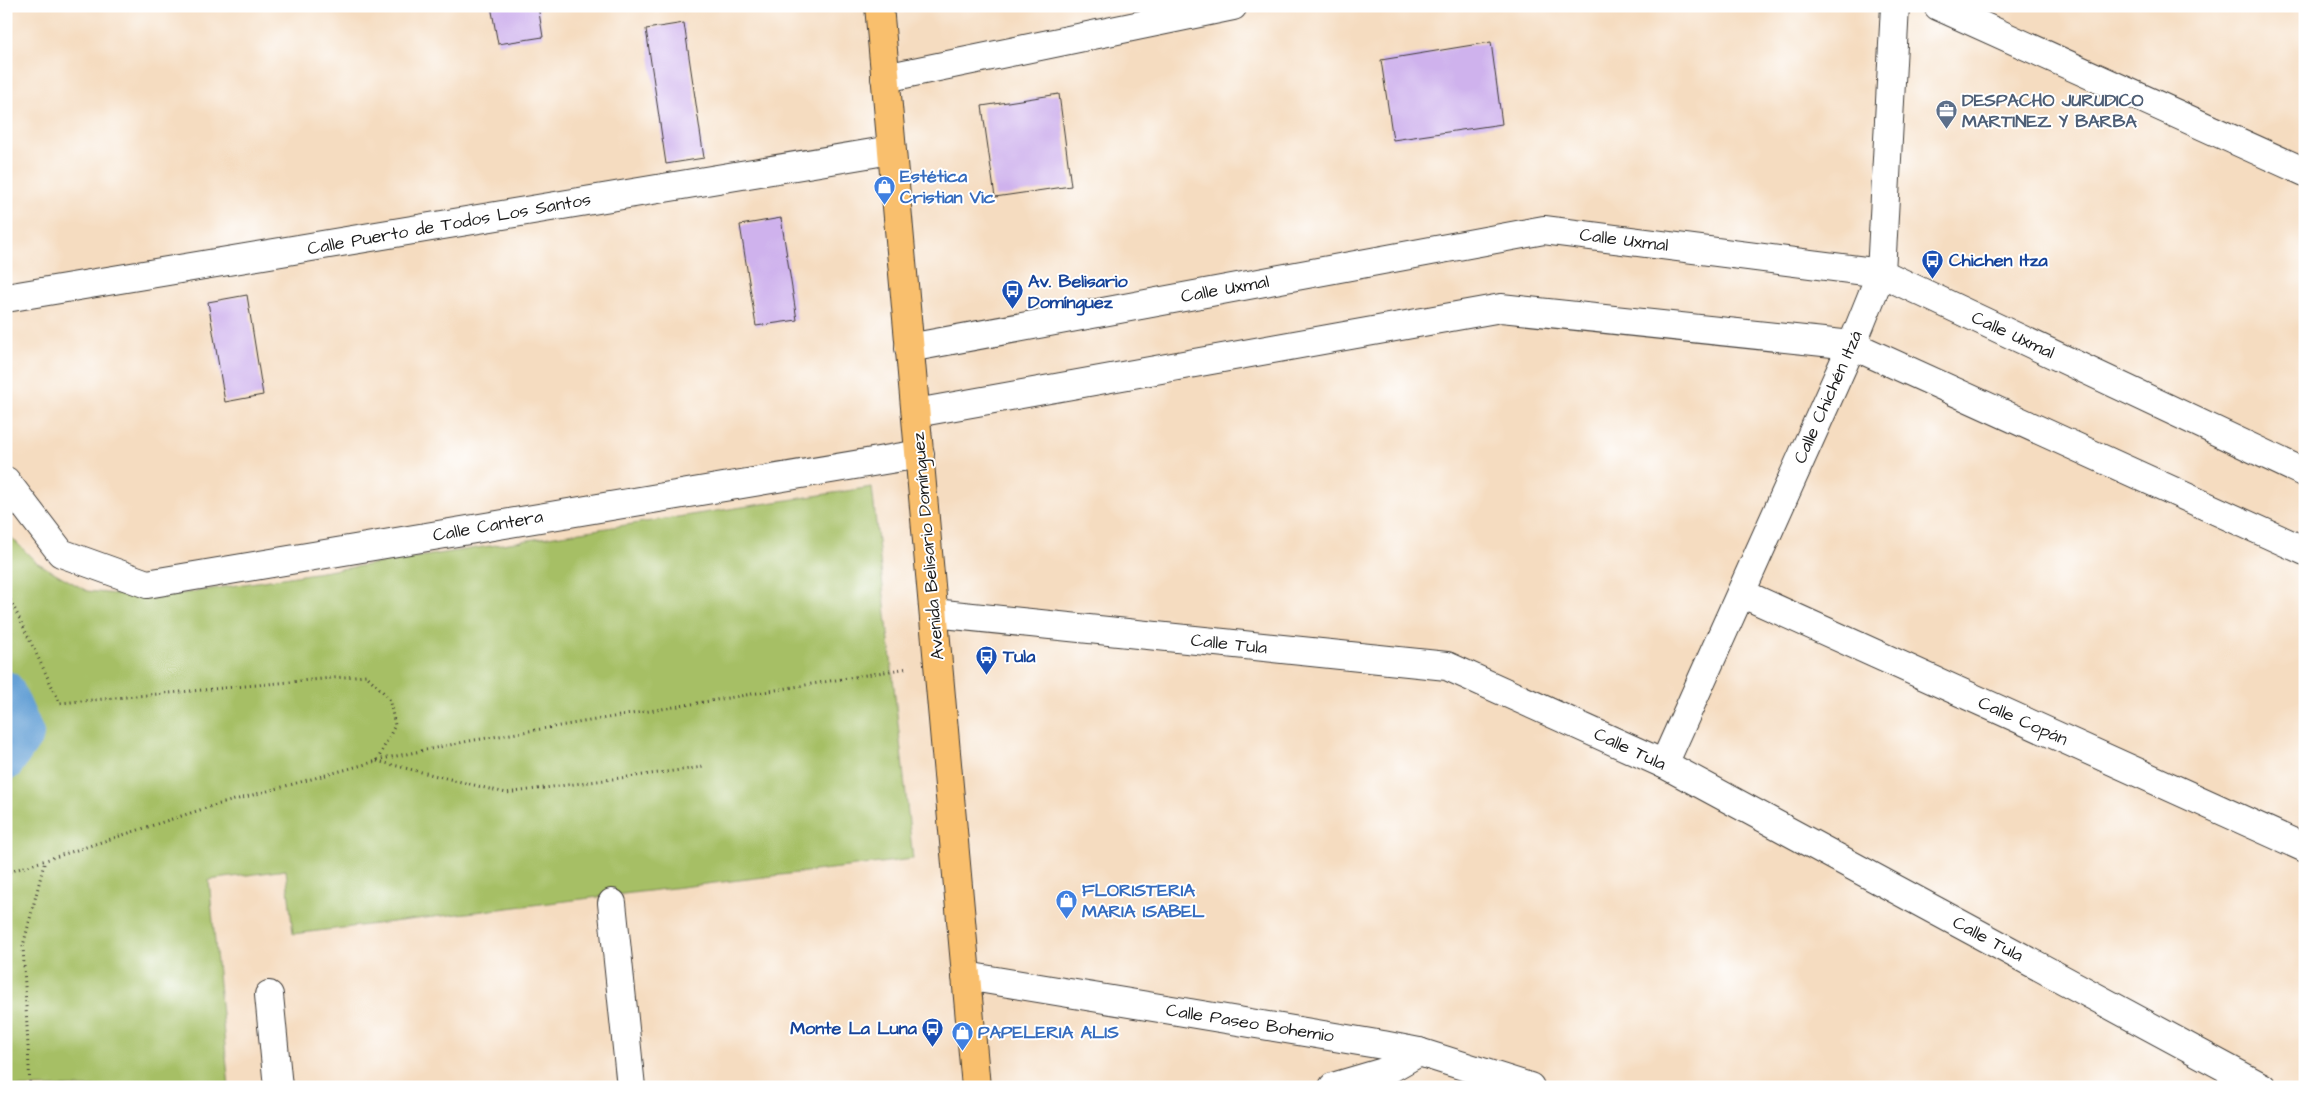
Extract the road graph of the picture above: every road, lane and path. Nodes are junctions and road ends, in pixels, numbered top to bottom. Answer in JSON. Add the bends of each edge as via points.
{"nodes":[{"id":1,"x":879,"y":6,"type":"edge"},
{"id":2,"x":1233,"y":6,"type":"edge"},
{"id":3,"x":1895,"y":6,"type":"edge"},
{"id":4,"x":1938,"y":6,"type":"edge"},
{"id":5,"x":885,"y":78,"type":"junction"},
{"id":6,"x":891,"y":150,"type":"junction"},
{"id":7,"x":2305,"y":172,"type":"edge"},
{"id":8,"x":1881,"y":273,"type":"junction"},
{"id":9,"x":6,"y":298,"type":"edge"},
{"id":10,"x":1852,"y":345,"type":"junction"},
{"id":11,"x":909,"y":348,"type":"junction"},
{"id":12,"x":916,"y":413,"type":"junction"},
{"id":13,"x":920,"y":454,"type":"junction"},
{"id":14,"x":2305,"y":473,"type":"edge"},
{"id":15,"x":6,"y":481,"type":"edge"},
{"id":16,"x":2305,"y":551,"type":"edge"},
{"id":17,"x":6,"y":590,"type":"edge"},
{"id":18,"x":1741,"y":593,"type":"junction"},
{"id":19,"x":934,"y":613,"type":"junction"},
{"id":20,"x":938,"y":664,"type":"junction"},
{"id":21,"x":376,"y":760,"type":"junction"},
{"id":22,"x":1664,"y":764,"type":"junction"},
{"id":23,"x":704,"y":767,"type":"dead end"},
{"id":24,"x":2305,"y":848,"type":"edge"},
{"id":25,"x":45,"y":860,"type":"junction"},
{"id":26,"x":6,"y":873,"type":"edge"},
{"id":27,"x":612,"y":903,"type":"dead end"},
{"id":28,"x":966,"y":976,"type":"junction"},
{"id":29,"x":269,"y":995,"type":"dead end"},
{"id":30,"x":1384,"y":1068,"type":"edge"},
{"id":31,"x":1337,"y":1086,"type":"edge"},
{"id":32,"x":30,"y":1087,"type":"edge"},
{"id":33,"x":278,"y":1087,"type":"edge"},
{"id":34,"x":632,"y":1087,"type":"edge"},
{"id":35,"x":976,"y":1087,"type":"edge"},
{"id":36,"x":1333,"y":1087,"type":"edge"},
{"id":37,"x":1530,"y":1087,"type":"edge"},
{"id":38,"x":2262,"y":1087,"type":"edge"}],
"edges":[{"from":1,"to":5,"type":"main road","name":"Avenida Belisario Domínguez"},
{"from":2,"to":5,"type":"street"},
{"from":3,"to":8,"type":"street","name":"Calle Chichén Itzá"},
{"from":4,"to":7,"type":"street"},
{"from":5,"to":6,"type":"main road","name":"Avenida Belisario Domínguez"},
{"from":6,"to":9,"type":"street","name":"Calle Puerto de Todos Los Santos"},
{"from":6,"to":11,"type":"main road","name":"Avenida Belisario Domínguez"},
{"from":8,"to":10,"type":"street","name":"Calle Chichén Itzá"},
{"from":8,"to":11,"type":"street","name":"Calle Uxmal","via":[[1544,230]]},
{"from":8,"to":14,"type":"street","name":"Calle Uxmal"},
{"from":10,"to":12,"type":"street","via":[[1501,308]]},
{"from":10,"to":16,"type":"street"},
{"from":10,"to":18,"type":"street","name":"Calle Chichén Itzá"},
{"from":11,"to":12,"type":"main road","name":"Avenida Belisario Domínguez"},
{"from":12,"to":13,"type":"main road","name":"Avenida Belisario Domínguez"},
{"from":13,"to":15,"type":"street","name":"Calle Cantera","via":[[147,584],[61,553]]},
{"from":13,"to":19,"type":"main road","name":"Avenida Belisario Domínguez"},
{"from":17,"to":21,"type":"path","via":[[60,703],[366,675],[389,698],[395,725]]},
{"from":18,"to":22,"type":"street","name":"Calle Chichén Itzá"},
{"from":18,"to":24,"type":"street","name":"Calle Copán"},
{"from":19,"to":20,"type":"main road","name":"Avenida Belisario Domínguez"},
{"from":19,"to":22,"type":"street","name":"Calle Tula","via":[[1446,666]]},
{"from":20,"to":21,"type":"path","via":[[469,741]]},
{"from":20,"to":28,"type":"main road","name":"Avenida Belisario Domínguez"},
{"from":21,"to":23,"type":"path","via":[[506,793]]},
{"from":21,"to":25,"type":"path","via":[[209,807]]},
{"from":22,"to":38,"type":"street","name":"Calle Tula"},
{"from":25,"to":26,"type":"path"},
{"from":25,"to":32,"type":"path","via":[[23,946]]},
{"from":27,"to":34,"type":"street"},
{"from":28,"to":30,"type":"street","name":"Calle Paseo Bohemio"},
{"from":28,"to":35,"type":"main road","name":"Avenida Belisario Domínguez"},
{"from":29,"to":33,"type":"street"},
{"from":30,"to":31,"type":"street"},
{"from":30,"to":37,"type":"street","via":[[1419,1052]]},
{"from":31,"to":36,"type":"street"}]}
